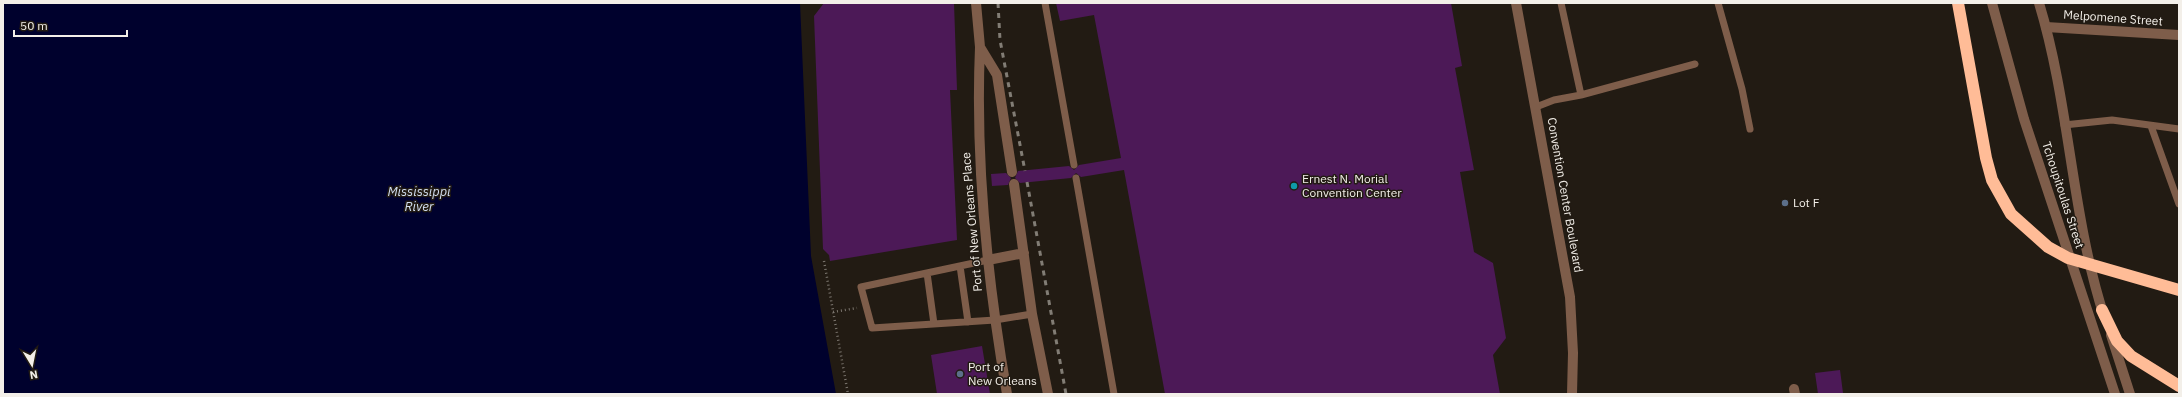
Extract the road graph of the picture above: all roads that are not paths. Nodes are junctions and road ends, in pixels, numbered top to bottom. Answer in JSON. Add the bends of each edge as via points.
{"nodes":[{"id":1,"x":976,"y":3,"type":"edge"},
{"id":2,"x":1045,"y":3,"type":"edge"},
{"id":3,"x":1516,"y":3,"type":"edge"},
{"id":4,"x":1561,"y":3,"type":"edge"},
{"id":5,"x":1718,"y":3,"type":"edge"},
{"id":6,"x":1958,"y":3,"type":"edge"},
{"id":7,"x":1992,"y":3,"type":"edge"},
{"id":8,"x":2039,"y":3,"type":"edge"},
{"id":9,"x":2046,"y":27,"type":"junction"},
{"id":10,"x":2179,"y":35,"type":"edge"},
{"id":11,"x":980,"y":47,"type":"junction"},
{"id":12,"x":1695,"y":64,"type":"dead end"},
{"id":13,"x":1581,"y":95,"type":"junction"},
{"id":14,"x":1536,"y":107,"type":"junction"},
{"id":15,"x":2064,"y":125,"type":"junction"},
{"id":16,"x":2151,"y":126,"type":"junction"},
{"id":17,"x":1750,"y":129,"type":"dead end"},
{"id":18,"x":2179,"y":129,"type":"edge"},
{"id":19,"x":1074,"y":165,"type":"dead end"},
{"id":20,"x":1012,"y":172,"type":"dead end"},
{"id":21,"x":1076,"y":178,"type":"dead end"},
{"id":22,"x":1014,"y":184,"type":"dead end"},
{"id":23,"x":2179,"y":204,"type":"edge"},
{"id":24,"x":1024,"y":253,"type":"junction"},
{"id":25,"x":988,"y":260,"type":"junction"},
{"id":26,"x":960,"y":266,"type":"junction"},
{"id":27,"x":927,"y":273,"type":"junction"},
{"id":28,"x":2179,"y":290,"type":"edge"},
{"id":29,"x":2102,"y":310,"type":"junction"},
{"id":30,"x":1032,"y":314,"type":"junction"},
{"id":31,"x":995,"y":320,"type":"junction"},
{"id":32,"x":968,"y":322,"type":"junction"},
{"id":33,"x":934,"y":324,"type":"junction"},
{"id":34,"x":2179,"y":386,"type":"edge"},
{"id":35,"x":1007,"y":394,"type":"edge"},
{"id":36,"x":1048,"y":394,"type":"edge"},
{"id":37,"x":1114,"y":394,"type":"edge"},
{"id":38,"x":1572,"y":394,"type":"edge"},
{"id":39,"x":2116,"y":394,"type":"edge"},
{"id":40,"x":2130,"y":394,"type":"edge"}],
"edges":[{"from":1,"to":11,"type":"street","name":"Port of New Orleans Place"},
{"from":2,"to":19,"type":"lane"},
{"from":3,"to":14,"type":"street","name":"Convention Center Boulevard"},
{"from":4,"to":13,"type":"lane"},
{"from":5,"to":17,"type":"lane","via":[[1742,89]]},
{"from":6,"to":28,"type":"highway","bridge":true,"via":[[1986,158],[1992,180],[2011,214],[2048,247],[2068,258]]},
{"from":7,"to":39,"type":"street","name":"Tchoupitoulas Street","via":[[2024,119]]},
{"from":8,"to":9,"type":"street","name":"Tchoupitoulas Street"},
{"from":9,"to":10,"type":"street","name":"Melpomene Street"},
{"from":9,"to":15,"type":"street","name":"Tchoupitoulas Street"},
{"from":11,"to":20,"type":"street","name":"Port of New Orleans Place","via":[[997,75]]},
{"from":11,"to":25,"type":"street","name":"Port of New Orleans Place","via":[[979,160]]},
{"from":12,"to":13,"type":"lane"},
{"from":13,"to":14,"type":"lane","via":[[1554,100]]},
{"from":14,"to":38,"type":"street","name":"Convention Center Boulevard","via":[[1570,297]]},
{"from":15,"to":16,"type":"lane","via":[[2112,120]]},
{"from":15,"to":29,"type":"street","name":"Tchoupitoulas Street","via":[[2079,215]]},
{"from":16,"to":18,"type":"lane"},
{"from":16,"to":23,"type":"lane"},
{"from":21,"to":37,"type":"lane"},
{"from":22,"to":24,"type":"street"},
{"from":24,"to":25,"type":"street"},
{"from":24,"to":30,"type":"street"},
{"from":25,"to":26,"type":"lane"},
{"from":25,"to":31,"type":"street","name":"Port of New Orleans Place"},
{"from":26,"to":27,"type":"lane"},
{"from":26,"to":32,"type":"lane"},
{"from":27,"to":33,"type":"lane"},
{"from":27,"to":33,"type":"lane","via":[[861,287],[872,328]]},
{"from":29,"to":34,"type":"highway","via":[[2117,341],[2131,356]]},
{"from":29,"to":40,"type":"street","name":"Tchoupitoulas Street"},
{"from":30,"to":31,"type":"lane"},
{"from":30,"to":36,"type":"street"},
{"from":31,"to":32,"type":"lane"},
{"from":31,"to":35,"type":"street","name":"Port of New Orleans Place"},
{"from":32,"to":33,"type":"lane"}]}
